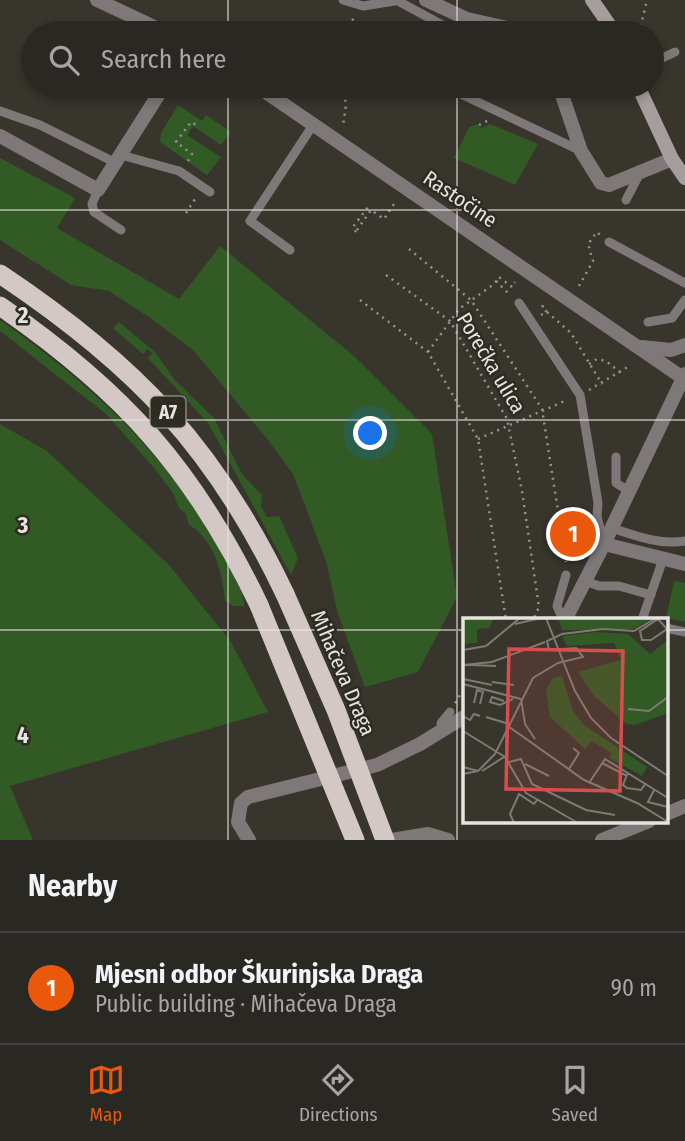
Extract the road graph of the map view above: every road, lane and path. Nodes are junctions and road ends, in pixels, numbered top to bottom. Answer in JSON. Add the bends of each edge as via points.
{"nodes":[{"id":1,"x":97,"y":0,"type":"edge"},
{"id":2,"x":343,"y":0,"type":"edge"},
{"id":3,"x":426,"y":0,"type":"edge"},
{"id":4,"x":592,"y":0,"type":"edge"},
{"id":5,"x":646,"y":0,"type":"edge"},
{"id":6,"x":401,"y":1,"type":"edge"},
{"id":7,"x":142,"y":21,"type":"edge"},
{"id":8,"x":436,"y":21,"type":"edge"},
{"id":9,"x":476,"y":21,"type":"edge"},
{"id":10,"x":607,"y":21,"type":"edge"},
{"id":11,"x":642,"y":21,"type":"edge"},
{"id":12,"x":674,"y":52,"type":"dead end"},
{"id":13,"x":664,"y":57,"type":"edge"},
{"id":14,"x":156,"y":98,"type":"edge"},
{"id":15,"x":274,"y":98,"type":"edge"},
{"id":16,"x":345,"y":98,"type":"edge"},
{"id":17,"x":469,"y":98,"type":"edge"},
{"id":18,"x":563,"y":98,"type":"edge"},
{"id":19,"x":644,"y":98,"type":"edge"},
{"id":20,"x":0,"y":111,"type":"edge"},
{"id":21,"x":333,"y":120,"type":"dead end"},
{"id":22,"x":484,"y":122,"type":"dead end"},
{"id":23,"x":313,"y":125,"type":"junction"},
{"id":24,"x":479,"y":125,"type":"dead end"},
{"id":25,"x":198,"y":126,"type":"dead end"},
{"id":26,"x":0,"y":136,"type":"edge"},
{"id":27,"x":581,"y":152,"type":"junction"},
{"id":28,"x":118,"y":159,"type":"junction"},
{"id":29,"x":672,"y":159,"type":"junction"},
{"id":30,"x":187,"y":161,"type":"dead end"},
{"id":31,"x":640,"y":173,"type":"junction"},
{"id":32,"x":685,"y":178,"type":"edge"},
{"id":33,"x":98,"y":190,"type":"junction"},
{"id":34,"x":210,"y":192,"type":"dead end"},
{"id":35,"x":198,"y":195,"type":"dead end"},
{"id":36,"x":626,"y":200,"type":"dead end"},
{"id":37,"x":394,"y":204,"type":"dead end"},
{"id":38,"x":186,"y":213,"type":"dead end"},
{"id":39,"x":121,"y":230,"type":"dead end"},
{"id":40,"x":357,"y":231,"type":"dead end"},
{"id":41,"x":594,"y":234,"type":"dead end"},
{"id":42,"x":610,"y":242,"type":"dead end"},
{"id":43,"x":409,"y":249,"type":"dead end"},
{"id":44,"x":290,"y":250,"type":"dead end"},
{"id":45,"x":0,"y":274,"type":"edge"},
{"id":46,"x":386,"y":275,"type":"dead end"},
{"id":47,"x":496,"y":281,"type":"junction"},
{"id":48,"x":685,"y":282,"type":"edge"},
{"id":49,"x":510,"y":285,"type":"dead end"},
{"id":50,"x":577,"y":288,"type":"dead end"},
{"id":51,"x":360,"y":300,"type":"dead end"},
{"id":52,"x":471,"y":300,"type":"junction"},
{"id":53,"x":685,"y":300,"type":"edge"},
{"id":54,"x":519,"y":303,"type":"joint"},
{"id":55,"x":0,"y":306,"type":"edge"},
{"id":56,"x":547,"y":312,"type":"dead end"},
{"id":57,"x":450,"y":321,"type":"junction"},
{"id":58,"x":648,"y":322,"type":"dead end"},
{"id":59,"x":685,"y":345,"type":"edge"},
{"id":60,"x":639,"y":346,"type":"junction"},
{"id":61,"x":428,"y":352,"type":"junction"},
{"id":62,"x":589,"y":364,"type":"junction"},
{"id":63,"x":631,"y":365,"type":"dead end"},
{"id":64,"x":621,"y":373,"type":"junction"},
{"id":65,"x":602,"y":384,"type":"junction"},
{"id":66,"x":682,"y":385,"type":"edge"},
{"id":67,"x":580,"y":395,"type":"junction"},
{"id":68,"x":542,"y":409,"type":"junction"},
{"id":69,"x":509,"y":425,"type":"junction"},
{"id":70,"x":478,"y":439,"type":"junction"},
{"id":71,"x":615,"y":457,"type":"dead end"},
{"id":72,"x":629,"y":491,"type":"junction"},
{"id":73,"x":612,"y":528,"type":"junction"},
{"id":74,"x":685,"y":541,"type":"edge"},
{"id":75,"x":604,"y":544,"type":"junction"},
{"id":76,"x":663,"y":559,"type":"junction"},
{"id":77,"x":685,"y":564,"type":"edge"},
{"id":78,"x":566,"y":575,"type":"joint"},
{"id":79,"x":585,"y":581,"type":"junction"},
{"id":80,"x":651,"y":595,"type":"junction"},
{"id":81,"x":506,"y":618,"type":"edge"},
{"id":82,"x":534,"y":618,"type":"edge"},
{"id":83,"x":563,"y":618,"type":"edge"},
{"id":84,"x":565,"y":618,"type":"edge"},
{"id":85,"x":643,"y":618,"type":"edge"},
{"id":86,"x":450,"y":712,"type":"dead end"},
{"id":87,"x":463,"y":718,"type":"edge"},
{"id":88,"x":442,"y":730,"type":"junction"},
{"id":89,"x":685,"y":806,"type":"edge"},
{"id":90,"x":668,"y":813,"type":"edge"},
{"id":91,"x":647,"y":822,"type":"edge"},
{"id":92,"x":249,"y":840,"type":"edge"},
{"id":93,"x":355,"y":840,"type":"edge"},
{"id":94,"x":386,"y":840,"type":"edge"},
{"id":95,"x":392,"y":840,"type":"edge"},
{"id":96,"x":448,"y":840,"type":"edge"},
{"id":97,"x":602,"y":840,"type":"edge"}],
"edges":[{"from":1,"to":7,"type":"street"},
{"from":2,"to":6,"type":"lane","via":[[363,6]]},
{"from":3,"to":9,"type":"street"},
{"from":4,"to":10,"type":"main road"},
{"from":5,"to":11,"type":"path"},
{"from":6,"to":8,"type":"lane"},
{"from":12,"to":13,"type":"lane"},
{"from":14,"to":28,"type":"street"},
{"from":15,"to":23,"type":"street","name":"Rastočine"},
{"from":16,"to":21,"type":"path","via":[[344,127]]},
{"from":17,"to":27,"type":"lane"},
{"from":18,"to":27,"type":"street"},
{"from":19,"to":29,"type":"main road"},
{"from":20,"to":28,"type":"lane"},
{"from":22,"to":24,"type":"path"},
{"from":23,"to":44,"type":"lane","via":[[250,221]]},
{"from":23,"to":60,"type":"street","name":"Rastočine"},
{"from":25,"to":30,"type":"path","via":[[191,122],[176,142],[192,154]]},
{"from":26,"to":33,"type":"street"},
{"from":27,"to":31,"type":"street","via":[[605,185]]},
{"from":28,"to":33,"type":"street"},
{"from":28,"to":34,"type":"lane","via":[[179,171]]},
{"from":29,"to":31,"type":"street"},
{"from":29,"to":32,"type":"main road"},
{"from":31,"to":36,"type":"lane"},
{"from":33,"to":39,"type":"lane","via":[[93,212]]},
{"from":35,"to":38,"type":"path"},
{"from":37,"to":40,"type":"path","via":[[384,219],[371,210]]},
{"from":41,"to":50,"type":"path","via":[[587,247],[593,261]]},
{"from":42,"to":48,"type":"lane"},
{"from":43,"to":52,"type":"path","name":"Porečka ulica"},
{"from":45,"to":94,"type":"highway","name":"Mihačeva Draga","number":"A7","bridge":true,"via":[[107,352],[170,414],[238,505],[285,594]]},
{"from":46,"to":57,"type":"path","name":"Porečka ulica"},
{"from":47,"to":49,"type":"path","via":[[499,277]]},
{"from":47,"to":52,"type":"path"},
{"from":47,"to":54,"type":"path"},
{"from":51,"to":61,"type":"path"},
{"from":52,"to":57,"type":"path"},
{"from":52,"to":68,"type":"path","name":"Porečka ulica"},
{"from":53,"to":58,"type":"lane","via":[[672,318]]},
{"from":54,"to":67,"type":"lane"},
{"from":55,"to":93,"type":"highway","number":"A7","bridge":true,"via":[[111,393],[190,482],[230,545],[259,605]]},
{"from":56,"to":62,"type":"path","via":[[572,333]]},
{"from":57,"to":61,"type":"path"},
{"from":57,"to":69,"type":"path","name":"Porečka ulica"},
{"from":59,"to":60,"type":"street","via":[[659,350]]},
{"from":60,"to":66,"type":"street","name":"Rastočine"},
{"from":61,"to":70,"type":"path"},
{"from":62,"to":64,"type":"path","via":[[597,359],[606,361]]},
{"from":62,"to":65,"type":"path"},
{"from":63,"to":64,"type":"path"},
{"from":64,"to":65,"type":"path"},
{"from":65,"to":67,"type":"path"},
{"from":66,"to":72,"type":"street"},
{"from":67,"to":68,"type":"path"},
{"from":67,"to":75,"type":"lane"},
{"from":68,"to":69,"type":"path"},
{"from":68,"to":78,"type":"path","name":"Porečka ulica"},
{"from":69,"to":70,"type":"path"},
{"from":69,"to":82,"type":"path","name":"Porečka ulica","via":[[539,607]]},
{"from":70,"to":81,"type":"path"},
{"from":71,"to":72,"type":"lane","via":[[616,483]]},
{"from":72,"to":73,"type":"street"},
{"from":73,"to":74,"type":"lane","via":[[671,543]]},
{"from":73,"to":75,"type":"street"},
{"from":75,"to":76,"type":"street"},
{"from":75,"to":79,"type":"street"},
{"from":76,"to":77,"type":"street"},
{"from":76,"to":80,"type":"lane"},
{"from":78,"to":83,"type":"lane","via":[[557,606]]},
{"from":79,"to":80,"type":"lane"},
{"from":79,"to":84,"type":"street"},
{"from":80,"to":85,"type":"lane"},
{"from":86,"to":88,"type":"lane","via":[[441,723]]},
{"from":87,"to":88,"type":"street","name":"Mihačeva Draga"},
{"from":88,"to":92,"type":"street","name":"Mihačeva Draga","via":[[377,765],[248,797],[241,803],[238,822]]},
{"from":89,"to":90,"type":"street"},
{"from":91,"to":97,"type":"street"},
{"from":95,"to":96,"type":"street","via":[[428,834]]}]}
